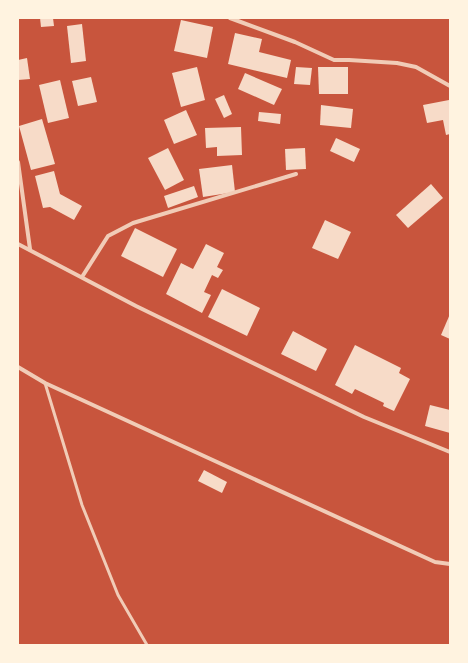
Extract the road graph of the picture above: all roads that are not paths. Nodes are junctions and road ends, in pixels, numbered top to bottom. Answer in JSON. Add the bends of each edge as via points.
{"nodes":[{"id":1,"x":230,"y":18,"type":"edge"},
{"id":2,"x":450,"y":86,"type":"edge"},
{"id":3,"x":18,"y":162,"type":"edge"},
{"id":4,"x":296,"y":174,"type":"dead end"},
{"id":5,"x":18,"y":244,"type":"edge"},
{"id":6,"x":30,"y":249,"type":"junction"},
{"id":7,"x":82,"y":277,"type":"junction"},
{"id":8,"x":18,"y":367,"type":"edge"},
{"id":9,"x":45,"y":383,"type":"junction"},
{"id":10,"x":450,"y":452,"type":"edge"},
{"id":11,"x":450,"y":564,"type":"edge"},
{"id":12,"x":147,"y":645,"type":"edge"}],
"edges":[{"from":1,"to":2,"type":"street","via":[[295,42],[334,60],[396,63],[416,67]]},
{"from":3,"to":6,"type":"street"},
{"from":4,"to":7,"type":"street","via":[[133,223],[108,236]]},
{"from":5,"to":6,"type":"street"},
{"from":6,"to":7,"type":"street"},
{"from":7,"to":10,"type":"street","via":[[364,417]]},
{"from":8,"to":9,"type":"street"},
{"from":9,"to":11,"type":"street","via":[[435,562]]},
{"from":9,"to":12,"type":"lane","via":[[82,505],[118,595]]}]}
